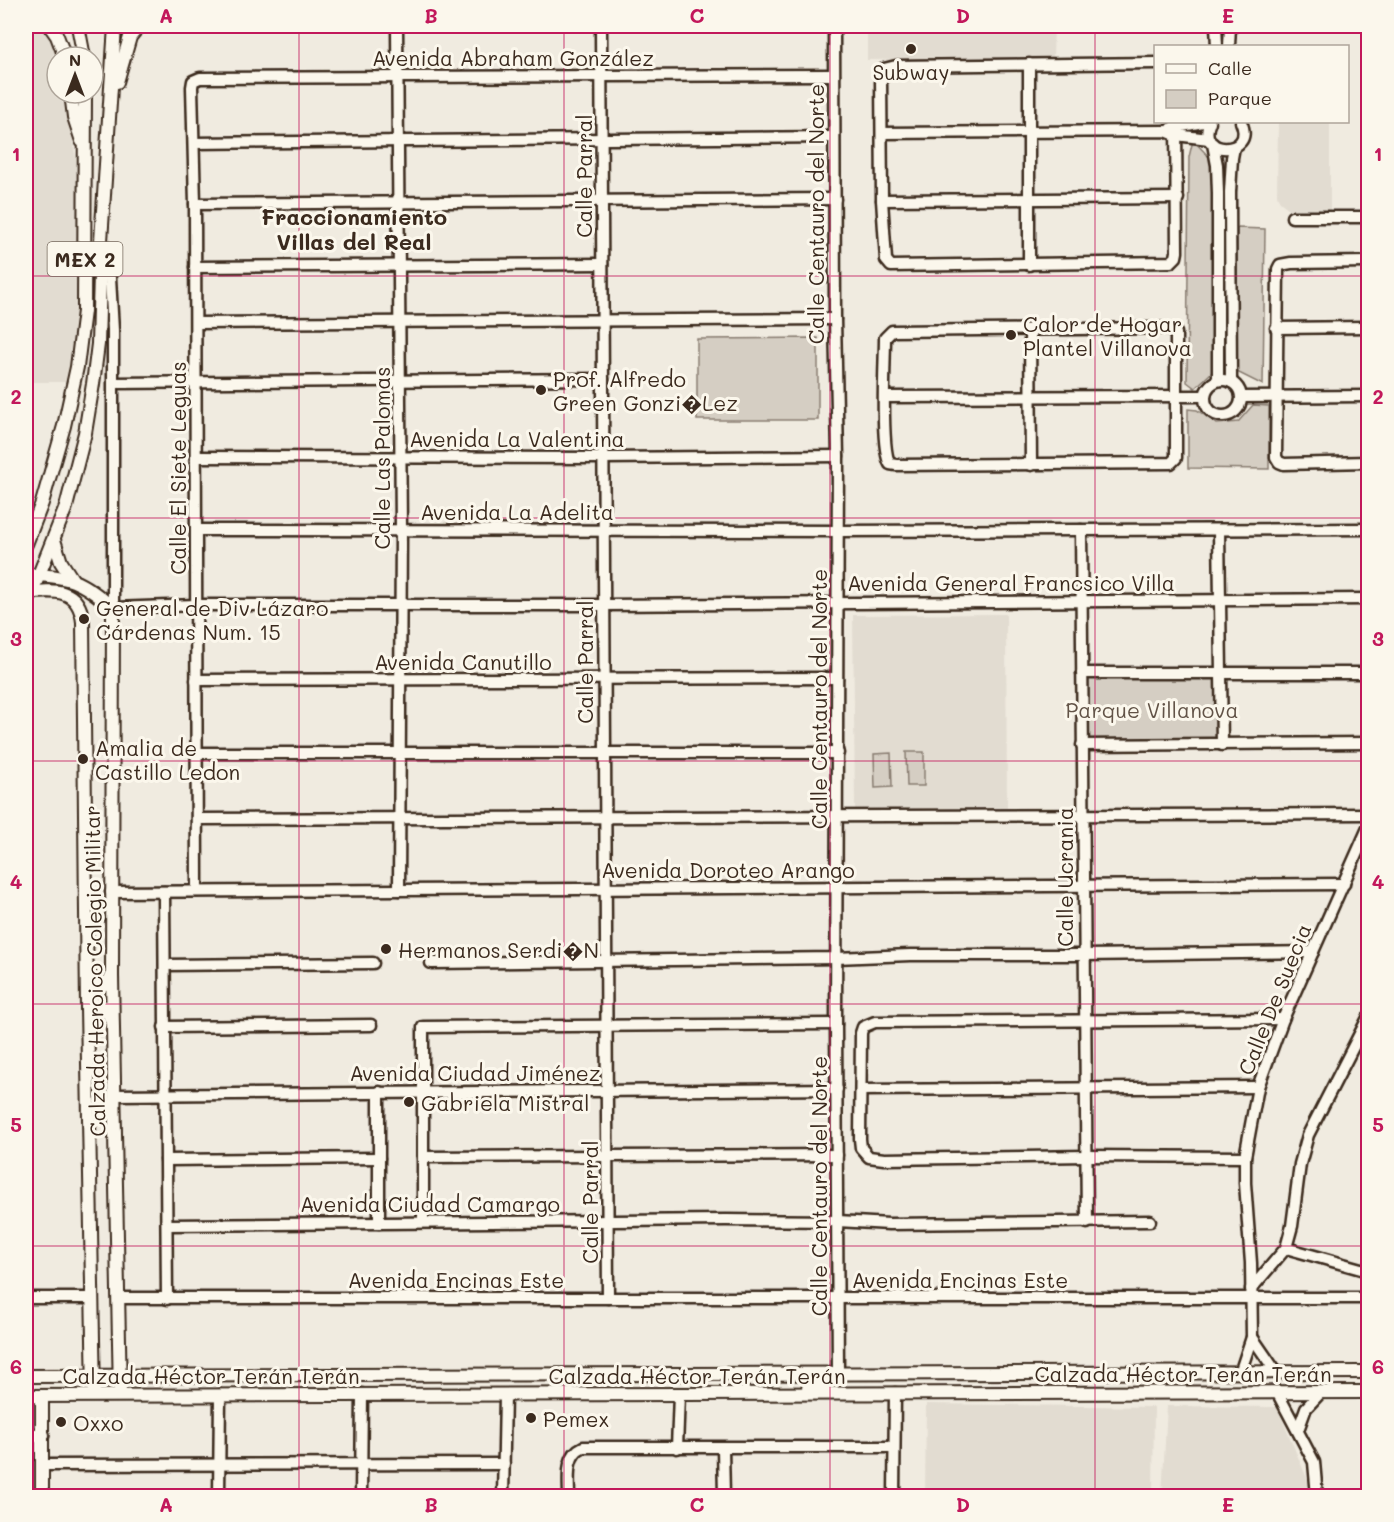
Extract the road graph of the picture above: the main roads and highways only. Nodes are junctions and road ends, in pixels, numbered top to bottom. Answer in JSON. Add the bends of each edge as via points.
{"nodes":[{"id":1,"x":50,"y":26,"type":"edge"},
{"id":2,"x":78,"y":26,"type":"edge"},
{"id":3,"x":115,"y":26,"type":"edge"},
{"id":4,"x":140,"y":26,"type":"edge"},
{"id":5,"x":60,"y":45,"type":"edge"},
{"id":6,"x":82,"y":45,"type":"edge"},
{"id":7,"x":72,"y":105,"type":"edge"},
{"id":8,"x":85,"y":105,"type":"edge"},
{"id":9,"x":110,"y":109,"type":"junction"},
{"id":10,"x":85,"y":150,"type":"junction"},
{"id":11,"x":86,"y":205,"type":"junction"},
{"id":12,"x":101,"y":241,"type":"junction"},
{"id":13,"x":54,"y":540,"type":"junction"},
{"id":14,"x":26,"y":544,"type":"edge"},
{"id":15,"x":26,"y":575,"type":"edge"},
{"id":16,"x":39,"y":575,"type":"junction"},
{"id":17,"x":72,"y":579,"type":"junction"},
{"id":18,"x":27,"y":596,"type":"edge"},
{"id":19,"x":87,"y":968,"type":"junction"},
{"id":20,"x":112,"y":976,"type":"junction"},
{"id":21,"x":87,"y":1008,"type":"junction"},
{"id":22,"x":112,"y":1024,"type":"junction"},
{"id":23,"x":1368,"y":1372,"type":"edge"},
{"id":24,"x":838,"y":1373,"type":"junction"},
{"id":25,"x":1007,"y":1373,"type":"junction"},
{"id":26,"x":427,"y":1375,"type":"junction"},
{"id":27,"x":26,"y":1376,"type":"edge"},
{"id":28,"x":94,"y":1376,"type":"junction"},
{"id":29,"x":120,"y":1376,"type":"junction"},
{"id":30,"x":1368,"y":1392,"type":"edge"},
{"id":31,"x":895,"y":1393,"type":"junction"},
{"id":32,"x":362,"y":1394,"type":"junction"},
{"id":33,"x":738,"y":1394,"type":"junction"},
{"id":34,"x":94,"y":1395,"type":"junction"},
{"id":35,"x":120,"y":1395,"type":"junction"},
{"id":36,"x":26,"y":1396,"type":"edge"},
{"id":37,"x":42,"y":1396,"type":"junction"},
{"id":38,"x":26,"y":1435,"type":"edge"},
{"id":39,"x":43,"y":1435,"type":"junction"},
{"id":40,"x":42,"y":1497,"type":"edge"}],
"edges":[{"from":1,"to":5,"type":"main road"},
{"from":2,"to":6,"type":"main road"},
{"from":3,"to":9,"type":"main road"},
{"from":4,"to":9,"type":"main road","number":"MEX 2","via":[[130,37]]},
{"from":7,"to":10,"type":"main road"},
{"from":8,"to":10,"type":"main road","number":"MEX 2"},
{"from":9,"to":12,"type":"main road","number":"MEX 2"},
{"from":10,"to":11,"type":"main road","number":"MEX 2"},
{"from":11,"to":12,"type":"main road","via":[[95,209]]},
{"from":11,"to":14,"type":"main road","number":"MEX 2","via":[[84,311],[77,367],[42,503]]},
{"from":12,"to":13,"type":"main road","number":"MEX 2","via":[[100,317],[93,384],[85,432]]},
{"from":13,"to":16,"type":"main road","number":"MEX 2"},
{"from":13,"to":17,"type":"main road"},
{"from":15,"to":16,"type":"main road"},
{"from":16,"to":17,"type":"main road"},
{"from":16,"to":18,"type":"main road","number":"MEX 2"},
{"from":17,"to":20,"type":"main road","name":"Calzada Heroico Colegio Militar","via":[[113,608]]},
{"from":18,"to":19,"type":"main road","name":"Calzada Heroico Colegio Militar","via":[[59,591],[74,599],[82,615]]},
{"from":19,"to":20,"type":"main road","via":[[94,983],[106,984]]},
{"from":19,"to":21,"type":"main road","name":"Calzada Heroico Colegio Militar"},
{"from":20,"to":22,"type":"main road","name":"Calzada Heroico Colegio Militar"},
{"from":21,"to":22,"type":"main road","via":[[96,1004],[105,1007]]},
{"from":21,"to":28,"type":"main road","name":"Calzada Heroico Colegio Militar"},
{"from":22,"to":29,"type":"main road","name":"Calzada Heroico Colegio Militar"},
{"from":23,"to":25,"type":"main road","name":"Calzada Héctor Terán Terán"},
{"from":24,"to":25,"type":"main road","name":"Calzada Héctor Terán Terán"},
{"from":24,"to":26,"type":"main road","name":"Calzada Héctor Terán Terán"},
{"from":24,"to":33,"type":"main road","via":[[829,1382],[811,1388],[761,1389]]},
{"from":25,"to":31,"type":"main road","via":[[990,1380],[911,1381]]},
{"from":26,"to":29,"type":"main road","name":"Calzada Héctor Terán Terán"},
{"from":26,"to":32,"type":"main road","via":[[416,1380],[372,1384]]},
{"from":27,"to":28,"type":"main road","name":"Calzada Héctor Terán Terán"},
{"from":28,"to":29,"type":"main road","name":"Calzada Héctor Terán Terán"},
{"from":28,"to":34,"type":"main road","name":"Calzada Heroico Colegio Militar"},
{"from":29,"to":35,"type":"main road","name":"Calzada Heroico Colegio Militar"},
{"from":30,"to":31,"type":"main road","name":"Calzada Héctor Terán Terán"},
{"from":31,"to":33,"type":"main road","name":"Calzada Héctor Terán Terán"},
{"from":32,"to":33,"type":"main road","name":"Calzada Héctor Terán Terán"},
{"from":32,"to":35,"type":"main road","name":"Calzada Héctor Terán Terán"},
{"from":34,"to":35,"type":"main road","name":"Calzada Héctor Terán Terán"},
{"from":34,"to":37,"type":"main road","name":"Calzada Héctor Terán Terán"},
{"from":36,"to":37,"type":"main road","name":"Calzada Héctor Terán Terán"},
{"from":37,"to":39,"type":"main road"},
{"from":38,"to":39,"type":"main road"},
{"from":39,"to":40,"type":"main road"}]}
